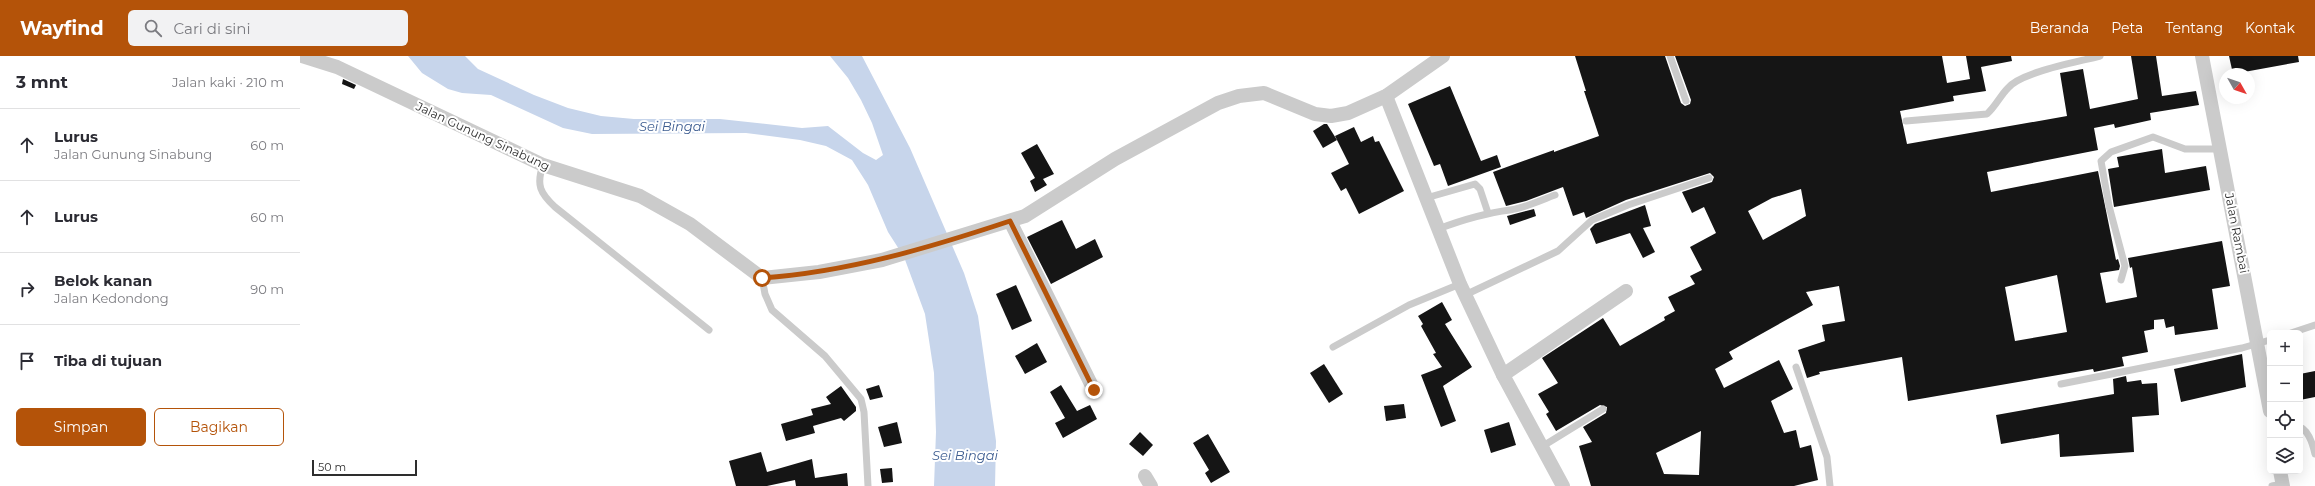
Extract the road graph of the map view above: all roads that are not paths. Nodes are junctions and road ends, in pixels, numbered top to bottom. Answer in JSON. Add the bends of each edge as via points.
{"nodes":[{"id":1,"x":302,"y":56,"type":"edge"},
{"id":2,"x":1443,"y":56,"type":"edge"},
{"id":3,"x":1670,"y":56,"type":"edge"},
{"id":4,"x":2100,"y":56,"type":"edge"},
{"id":5,"x":2202,"y":56,"type":"edge"},
{"id":6,"x":1386,"y":96,"type":"junction"},
{"id":7,"x":1686,"y":101,"type":"dead end"},
{"id":8,"x":1906,"y":121,"type":"dead end"},
{"id":9,"x":2221,"y":148,"type":"junction"},
{"id":10,"x":543,"y":165,"type":"junction"},
{"id":11,"x":1709,"y":178,"type":"dead end"},
{"id":12,"x":1555,"y":195,"type":"dead end"},
{"id":13,"x":1426,"y":198,"type":"junction"},
{"id":14,"x":1488,"y":213,"type":"junction"},
{"id":15,"x":1010,"y":221,"type":"junction"},
{"id":16,"x":1438,"y":229,"type":"junction"},
{"id":17,"x":762,"y":278,"type":"junction"},
{"id":18,"x":2121,"y":280,"type":"dead end"},
{"id":19,"x":1462,"y":290,"type":"junction"},
{"id":20,"x":1626,"y":291,"type":"dead end"},
{"id":21,"x":2315,"y":325,"type":"edge"},
{"id":22,"x":709,"y":330,"type":"dead end"},
{"id":23,"x":2300,"y":330,"type":"edge"},
{"id":24,"x":2264,"y":342,"type":"edge"},
{"id":25,"x":1333,"y":346,"type":"dead end"},
{"id":26,"x":1796,"y":367,"type":"dead end"},
{"id":27,"x":1503,"y":375,"type":"junction"},
{"id":28,"x":2061,"y":384,"type":"dead end"},
{"id":29,"x":1094,"y":390,"type":"dead end"},
{"id":30,"x":2269,"y":402,"type":"edge"},
{"id":31,"x":1603,"y":409,"type":"dead end"},
{"id":32,"x":2303,"y":428,"type":"edge"},
{"id":33,"x":1543,"y":446,"type":"junction"},
{"id":34,"x":2315,"y":454,"type":"edge"},
{"id":35,"x":868,"y":486,"type":"edge"},
{"id":36,"x":1563,"y":486,"type":"edge"},
{"id":37,"x":1830,"y":486,"type":"edge"}],
"edges":[{"from":1,"to":10,"type":"street","name":"Jalan Gunung Sinabung","via":[[338,67]]},
{"from":2,"to":6,"type":"street"},
{"from":3,"to":7,"type":"lane"},
{"from":4,"to":8,"type":"lane","via":[[2021,78],[2008,88],[1997,106],[1987,114]]},
{"from":5,"to":9,"type":"street","name":"Jalan Rambai"},
{"from":6,"to":13,"type":"street"},
{"from":6,"to":15,"type":"street","via":[[1348,114],[1331,116],[1314,114],[1264,93],[1218,102],[1115,159],[1025,216]]},
{"from":9,"to":18,"type":"lane","via":[[2185,149],[2153,137],[2111,152],[2101,161],[2109,206],[2125,266]]},
{"from":9,"to":24,"type":"street","name":"Jalan Rambai"},
{"from":10,"to":17,"type":"street","name":"Jalan Gunung Sinabung","via":[[640,196],[690,224]]},
{"from":10,"to":22,"type":"lane","via":[[538,178],[540,188],[544,197],[555,208]]},
{"from":11,"to":19,"type":"lane","via":[[1592,220],[1558,251]]},
{"from":12,"to":14,"type":"lane","via":[[1510,210]]},
{"from":13,"to":14,"type":"lane","via":[[1475,184],[1480,189]]},
{"from":13,"to":16,"type":"street"},
{"from":14,"to":16,"type":"lane"},
{"from":15,"to":17,"type":"street","via":[[882,260],[819,272]]},
{"from":15,"to":29,"type":"street"},
{"from":16,"to":19,"type":"street"},
{"from":17,"to":35,"type":"lane","via":[[772,310],[825,356],[861,400],[864,412]]},
{"from":19,"to":25,"type":"lane","via":[[1409,305]]},
{"from":19,"to":27,"type":"street"},
{"from":20,"to":27,"type":"street"},
{"from":21,"to":23,"type":"lane"},
{"from":24,"to":28,"type":"lane"},
{"from":24,"to":30,"type":"street","name":"Jalan Rambai"},
{"from":26,"to":37,"type":"lane","via":[[1827,457]]},
{"from":27,"to":33,"type":"street"},
{"from":31,"to":33,"type":"lane"},
{"from":32,"to":34,"type":"lane","via":[[2313,444]]},
{"from":33,"to":36,"type":"street"}]}
